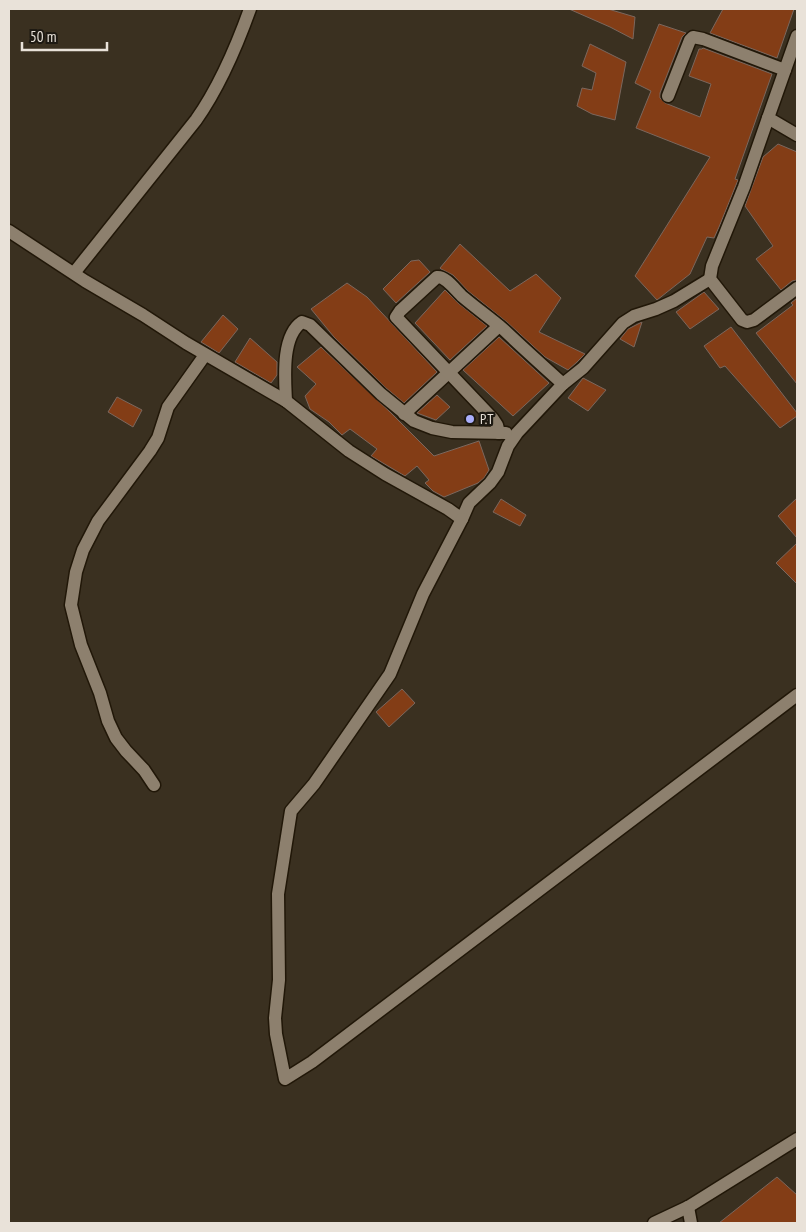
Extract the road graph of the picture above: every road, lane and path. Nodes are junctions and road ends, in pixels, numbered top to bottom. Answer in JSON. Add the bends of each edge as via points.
{"nodes":[{"id":1,"x":250,"y":9,"type":"edge"},
{"id":2,"x":797,"y":36,"type":"edge"},
{"id":3,"x":785,"y":70,"type":"junction"},
{"id":4,"x":668,"y":96,"type":"dead end"},
{"id":5,"x":768,"y":118,"type":"junction"},
{"id":6,"x":797,"y":135,"type":"edge"},
{"id":7,"x":9,"y":231,"type":"edge"},
{"id":8,"x":74,"y":273,"type":"junction"},
{"id":9,"x":710,"y":279,"type":"junction"},
{"id":10,"x":797,"y":288,"type":"edge"},
{"id":11,"x":499,"y":326,"type":"junction"},
{"id":12,"x":205,"y":355,"type":"junction"},
{"id":13,"x":448,"y":372,"type":"junction"},
{"id":14,"x":564,"y":384,"type":"junction"},
{"id":15,"x":286,"y":401,"type":"junction"},
{"id":16,"x":404,"y":414,"type":"junction"},
{"id":17,"x":499,"y":433,"type":"junction"},
{"id":18,"x":517,"y":433,"type":"junction"},
{"id":19,"x":462,"y":518,"type":"junction"},
{"id":20,"x":797,"y":695,"type":"edge"},
{"id":21,"x":154,"y":785,"type":"dead end"},
{"id":22,"x":797,"y":1138,"type":"edge"},
{"id":23,"x":688,"y":1207,"type":"junction"},
{"id":24,"x":654,"y":1223,"type":"edge"},
{"id":25,"x":691,"y":1223,"type":"edge"}],
"edges":[{"from":1,"to":8,"type":"street","via":[[212,97]]},
{"from":2,"to":3,"type":"street"},
{"from":3,"to":4,"type":"street","via":[[693,37]]},
{"from":3,"to":5,"type":"street"},
{"from":5,"to":6,"type":"street"},
{"from":5,"to":9,"type":"street","via":[[712,266]]},
{"from":7,"to":8,"type":"street"},
{"from":8,"to":12,"type":"street"},
{"from":9,"to":10,"type":"street","via":[[746,322],[754,320]]},
{"from":9,"to":14,"type":"street","via":[[674,301],[628,318],[583,368]]},
{"from":11,"to":13,"type":"street"},
{"from":11,"to":13,"type":"street","via":[[444,279],[436,277],[396,317]]},
{"from":11,"to":14,"type":"street"},
{"from":12,"to":15,"type":"street"},
{"from":12,"to":21,"type":"street","via":[[168,407],[150,451],[98,521],[76,572],[72,605],[81,645],[108,721],[116,738]]},
{"from":13,"to":16,"type":"street"},
{"from":13,"to":17,"type":"street","via":[[492,419]]},
{"from":14,"to":18,"type":"street"},
{"from":15,"to":16,"type":"street","via":[[286,356],[294,331],[302,322],[310,325]]},
{"from":15,"to":19,"type":"street","via":[[349,451]]},
{"from":16,"to":17,"type":"street","via":[[420,425],[445,431]]},
{"from":17,"to":18,"type":"street"},
{"from":18,"to":19,"type":"street","via":[[498,472],[469,503]]},
{"from":19,"to":20,"type":"street","via":[[423,594],[390,674],[314,784],[291,811],[278,894],[279,980],[275,1018],[285,1079],[312,1062]]},
{"from":22,"to":23,"type":"street"},
{"from":23,"to":24,"type":"street"},
{"from":23,"to":25,"type":"street"}]}
